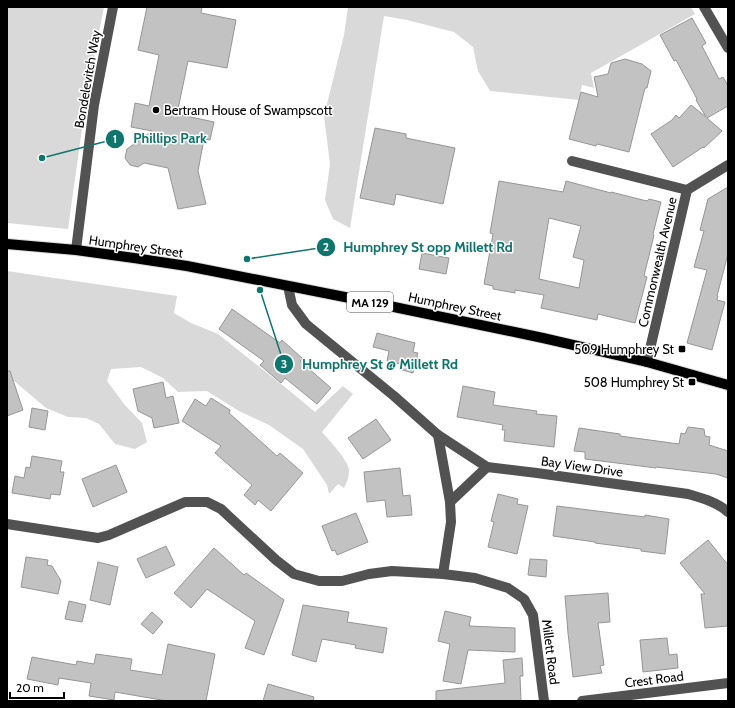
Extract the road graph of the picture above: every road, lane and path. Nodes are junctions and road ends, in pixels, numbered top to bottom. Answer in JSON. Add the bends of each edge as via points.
{"nodes":[{"id":1,"x":113,"y":7,"type":"edge"},
{"id":2,"x":704,"y":7,"type":"edge"},
{"id":3,"x":728,"y":48,"type":"edge"},
{"id":4,"x":572,"y":161,"type":"dead end"},
{"id":5,"x":728,"y":165,"type":"edge"},
{"id":6,"x":687,"y":190,"type":"junction"},
{"id":7,"x":7,"y":244,"type":"edge"},
{"id":8,"x":76,"y":250,"type":"junction"},
{"id":9,"x":288,"y":286,"type":"junction"},
{"id":10,"x":647,"y":362,"type":"junction"},
{"id":11,"x":728,"y":385,"type":"edge"},
{"id":12,"x":438,"y":435,"type":"junction"},
{"id":13,"x":487,"y":467,"type":"junction"},
{"id":14,"x":450,"y":502,"type":"junction"},
{"id":15,"x":728,"y":512,"type":"edge"},
{"id":16,"x":7,"y":524,"type":"edge"},
{"id":17,"x":443,"y":574,"type":"junction"},
{"id":18,"x":728,"y":683,"type":"edge"},
{"id":19,"x":544,"y":701,"type":"edge"},
{"id":20,"x":582,"y":701,"type":"edge"}],
"edges":[{"from":1,"to":8,"type":"street","name":"Bondelevitch Way","via":[[94,105]]},
{"from":2,"to":3,"type":"street"},
{"from":4,"to":6,"type":"street"},
{"from":5,"to":6,"type":"street","name":"Commonwealth Avenue"},
{"from":6,"to":10,"type":"street","name":"Commonwealth Avenue"},
{"from":7,"to":8,"type":"main road","name":"Humphrey Street","number":"MA 129"},
{"from":8,"to":9,"type":"main road","name":"Humphrey Street","number":"MA 129","via":[[187,266]]},
{"from":9,"to":10,"type":"main road","name":"Humphrey Street","number":"MA 129","via":[[466,321]]},
{"from":9,"to":12,"type":"street","via":[[292,305],[306,324]]},
{"from":10,"to":11,"type":"main road","name":"Humphrey Street","number":"MA 129"},
{"from":12,"to":13,"type":"street","name":"Bay View Drive"},
{"from":12,"to":14,"type":"street"},
{"from":13,"to":14,"type":"street"},
{"from":13,"to":15,"type":"street","name":"Bay View Drive","via":[[688,494],[704,498]]},
{"from":14,"to":17,"type":"street","via":[[451,522]]},
{"from":16,"to":17,"type":"street","name":"Millett Road","via":[[98,538],[185,502],[207,502],[221,509],[294,574],[319,581],[342,581],[392,571]]},
{"from":17,"to":19,"type":"street","name":"Millett Road","via":[[475,578],[508,588],[524,599],[533,615]]},
{"from":18,"to":20,"type":"street","name":"Crest Road"}]}
